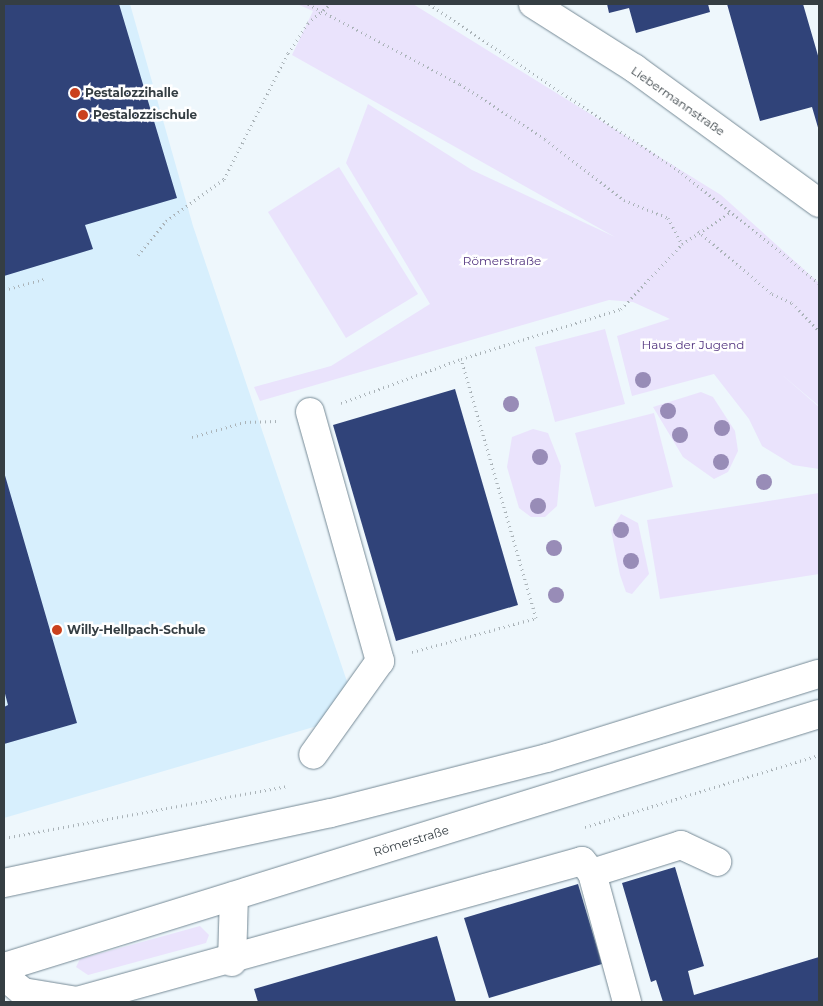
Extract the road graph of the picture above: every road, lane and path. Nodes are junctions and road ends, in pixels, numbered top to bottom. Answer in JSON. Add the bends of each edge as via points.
{"nodes":[{"id":1,"x":308,"y":4,"type":"edge"},
{"id":2,"x":331,"y":4,"type":"edge"},
{"id":3,"x":429,"y":4,"type":"edge"},
{"id":4,"x":533,"y":4,"type":"edge"},
{"id":5,"x":324,"y":10,"type":"junction"},
{"id":6,"x":819,"y":203,"type":"edge"},
{"id":7,"x":731,"y":212,"type":"junction"},
{"id":8,"x":698,"y":231,"type":"junction"},
{"id":9,"x":682,"y":244,"type":"junction"},
{"id":10,"x":138,"y":255,"type":"dead end"},
{"id":11,"x":44,"y":279,"type":"dead end"},
{"id":12,"x":819,"y":283,"type":"edge"},
{"id":13,"x":4,"y":290,"type":"edge"},
{"id":14,"x":819,"y":331,"type":"edge"},
{"id":15,"x":461,"y":359,"type":"junction"},
{"id":16,"x":310,"y":412,"type":"junction"},
{"id":17,"x":192,"y":437,"type":"dead end"},
{"id":18,"x":380,"y":660,"type":"junction"},
{"id":19,"x":819,"y":674,"type":"edge"},
{"id":20,"x":819,"y":714,"type":"edge"},
{"id":21,"x":313,"y":755,"type":"dead end"},
{"id":22,"x":293,"y":785,"type":"dead end"},
{"id":23,"x":4,"y":838,"type":"edge"},
{"id":24,"x":717,"y":862,"type":"dead end"},
{"id":25,"x":592,"y":873,"type":"junction"},
{"id":26,"x":4,"y":883,"type":"edge"},
{"id":27,"x":234,"y":896,"type":"junction"},
{"id":28,"x":232,"y":962,"type":"junction"},
{"id":29,"x":4,"y":968,"type":"edge"},
{"id":30,"x":4,"y":976,"type":"edge"},
{"id":31,"x":627,"y":1002,"type":"edge"}],
"edges":[{"from":1,"to":5,"type":"path"},
{"from":2,"to":5,"type":"path"},
{"from":3,"to":7,"type":"path","via":[[682,173]]},
{"from":4,"to":6,"type":"main road","name":"Liebermannstraße","via":[[634,68]]},
{"from":5,"to":9,"type":"path","via":[[460,84],[545,139],[624,200],[668,218]]},
{"from":5,"to":10,"type":"path","via":[[308,23],[288,53],[224,179],[166,221]]},
{"from":7,"to":8,"type":"path"},
{"from":7,"to":12,"type":"path"},
{"from":8,"to":9,"type":"path"},
{"from":8,"to":14,"type":"path"},
{"from":9,"to":15,"type":"path","via":[[621,309]]},
{"from":11,"to":13,"type":"path"},
{"from":15,"to":16,"type":"path"},
{"from":15,"to":18,"type":"path","via":[[536,618]]},
{"from":16,"to":17,"type":"path"},
{"from":16,"to":18,"type":"main road"},
{"from":18,"to":21,"type":"main road"},
{"from":19,"to":26,"type":"main road","via":[[547,758],[331,813]]},
{"from":20,"to":27,"type":"main road","name":"Römerstraße"},
{"from":22,"to":23,"type":"path"},
{"from":24,"to":25,"type":"main road","via":[[681,845]]},
{"from":25,"to":28,"type":"main road","via":[[585,863],[571,863]]},
{"from":25,"to":31,"type":"main road"},
{"from":27,"to":28,"type":"main road"},
{"from":27,"to":29,"type":"main road","name":"Römerstraße"},
{"from":28,"to":30,"type":"main road","via":[[77,1001],[23,992]]}]}
